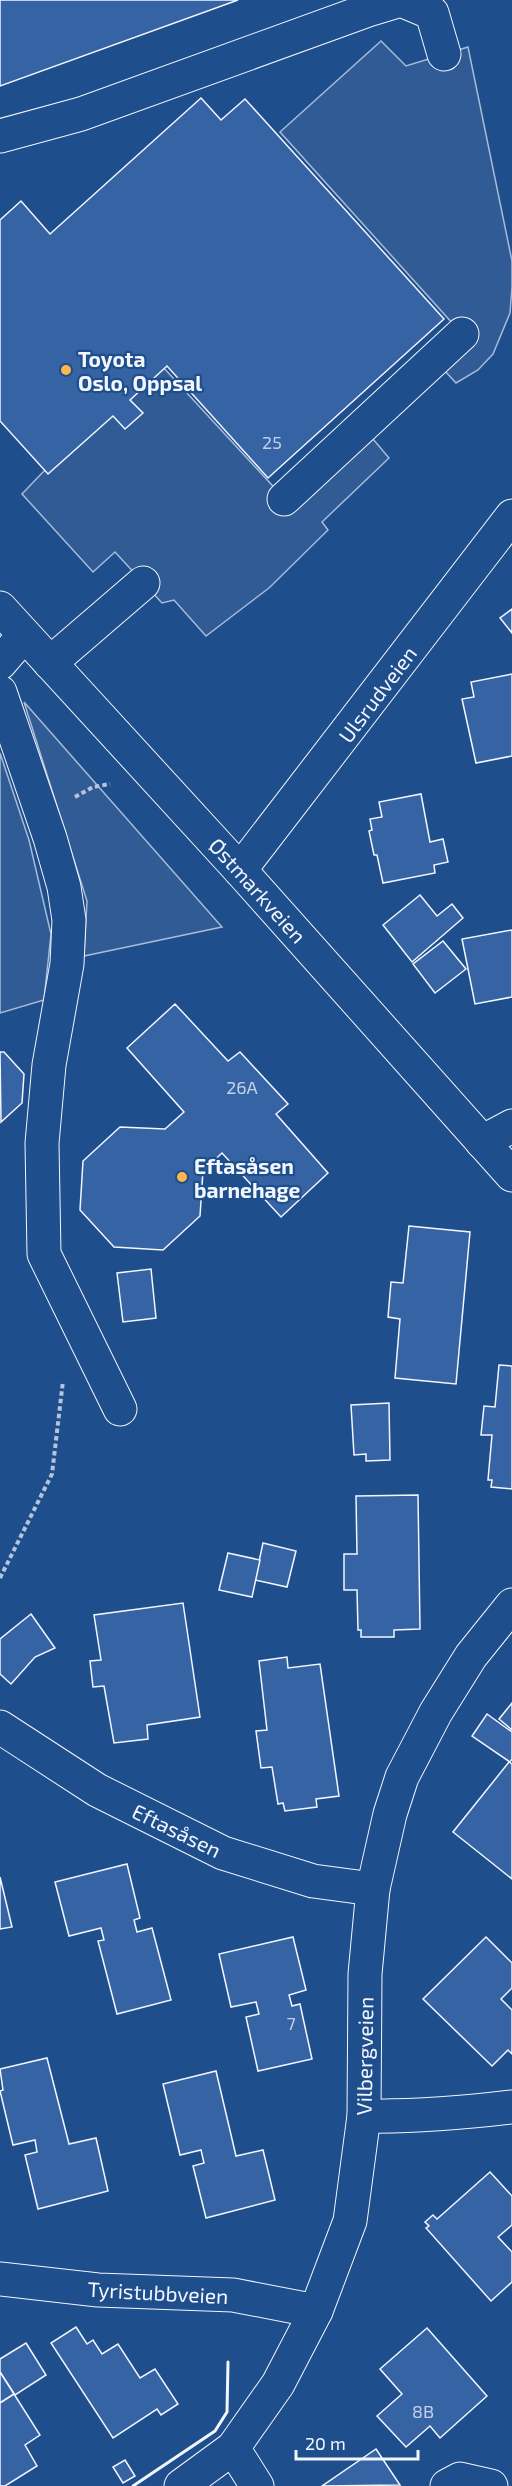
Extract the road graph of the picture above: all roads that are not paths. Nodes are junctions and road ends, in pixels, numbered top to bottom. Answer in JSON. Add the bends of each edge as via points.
{"nodes":[{"id":1,"x":419,"y":3,"type":"edge"},
{"id":2,"x":444,"y":54,"type":"dead end"},
{"id":3,"x":0,"y":136,"type":"edge"},
{"id":4,"x":462,"y":334,"type":"dead end"},
{"id":5,"x":284,"y":499,"type":"dead end"},
{"id":6,"x":512,"y":516,"type":"edge"},
{"id":7,"x":143,"y":583,"type":"dead end"},
{"id":8,"x":0,"y":608,"type":"edge"},
{"id":9,"x":24,"y":635,"type":"junction"},
{"id":10,"x":0,"y":663,"type":"edge"},
{"id":11,"x":50,"y":663,"type":"junction"},
{"id":12,"x":0,"y":692,"type":"edge"},
{"id":13,"x":240,"y":870,"type":"junction"},
{"id":14,"x":512,"y":1126,"type":"edge"},
{"id":15,"x":482,"y":1142,"type":"junction"},
{"id":16,"x":512,"y":1175,"type":"edge"},
{"id":17,"x":120,"y":1409,"type":"dead end"},
{"id":18,"x":512,"y":1605,"type":"edge"},
{"id":19,"x":0,"y":1727,"type":"edge"},
{"id":20,"x":373,"y":1889,"type":"junction"},
{"id":21,"x":512,"y":2107,"type":"edge"},
{"id":22,"x":364,"y":2116,"type":"junction"},
{"id":23,"x":0,"y":2279,"type":"edge"},
{"id":24,"x":316,"y":2311,"type":"junction"},
{"id":25,"x":233,"y":2448,"type":"junction"},
{"id":26,"x":181,"y":2486,"type":"edge"},
{"id":27,"x":257,"y":2486,"type":"edge"},
{"id":28,"x":447,"y":2486,"type":"edge"},
{"id":29,"x":491,"y":2486,"type":"edge"}],
"edges":[{"from":1,"to":2,"type":"street","via":[[432,13]]},
{"from":1,"to":3,"type":"street","via":[[401,0],[368,10],[81,114]]},
{"from":4,"to":5,"type":"street"},
{"from":6,"to":13,"type":"street","name":"Ulsrudveien"},
{"from":7,"to":11,"type":"street"},
{"from":8,"to":9,"type":"street","name":"Østmarkveien"},
{"from":9,"to":10,"type":"street"},
{"from":9,"to":11,"type":"street","name":"Østmarkveien"},
{"from":11,"to":13,"type":"street","name":"Østmarkveien"},
{"from":12,"to":17,"type":"street","via":[[50,838],[69,920],[67,964],[49,1065],[42,1143],[44,1254]]},
{"from":13,"to":15,"type":"street","name":"Østmarkveien"},
{"from":14,"to":15,"type":"street"},
{"from":15,"to":16,"type":"street","name":"Østmarkveien"},
{"from":18,"to":20,"type":"street","name":"Vilbergveien","via":[[471,1656],[402,1777]]},
{"from":19,"to":20,"type":"street","name":"Eftasåsen","via":[[97,1790],[223,1853],[313,1881]]},
{"from":20,"to":22,"type":"street","name":"Vilbergveien","via":[[365,1974]]},
{"from":21,"to":22,"type":"street","via":[[444,2115]]},
{"from":22,"to":24,"type":"street","name":"Vilbergveien","via":[[350,2221]]},
{"from":23,"to":24,"type":"street","name":"Tyristubbveien","via":[[98,2290],[233,2295]]},
{"from":24,"to":25,"type":"street","name":"Vilbergveien","via":[[278,2384]]},
{"from":25,"to":26,"type":"street","name":"Vilbergveien"},
{"from":25,"to":27,"type":"street"},
{"from":28,"to":29,"type":"street","via":[[460,2479]]}]}
